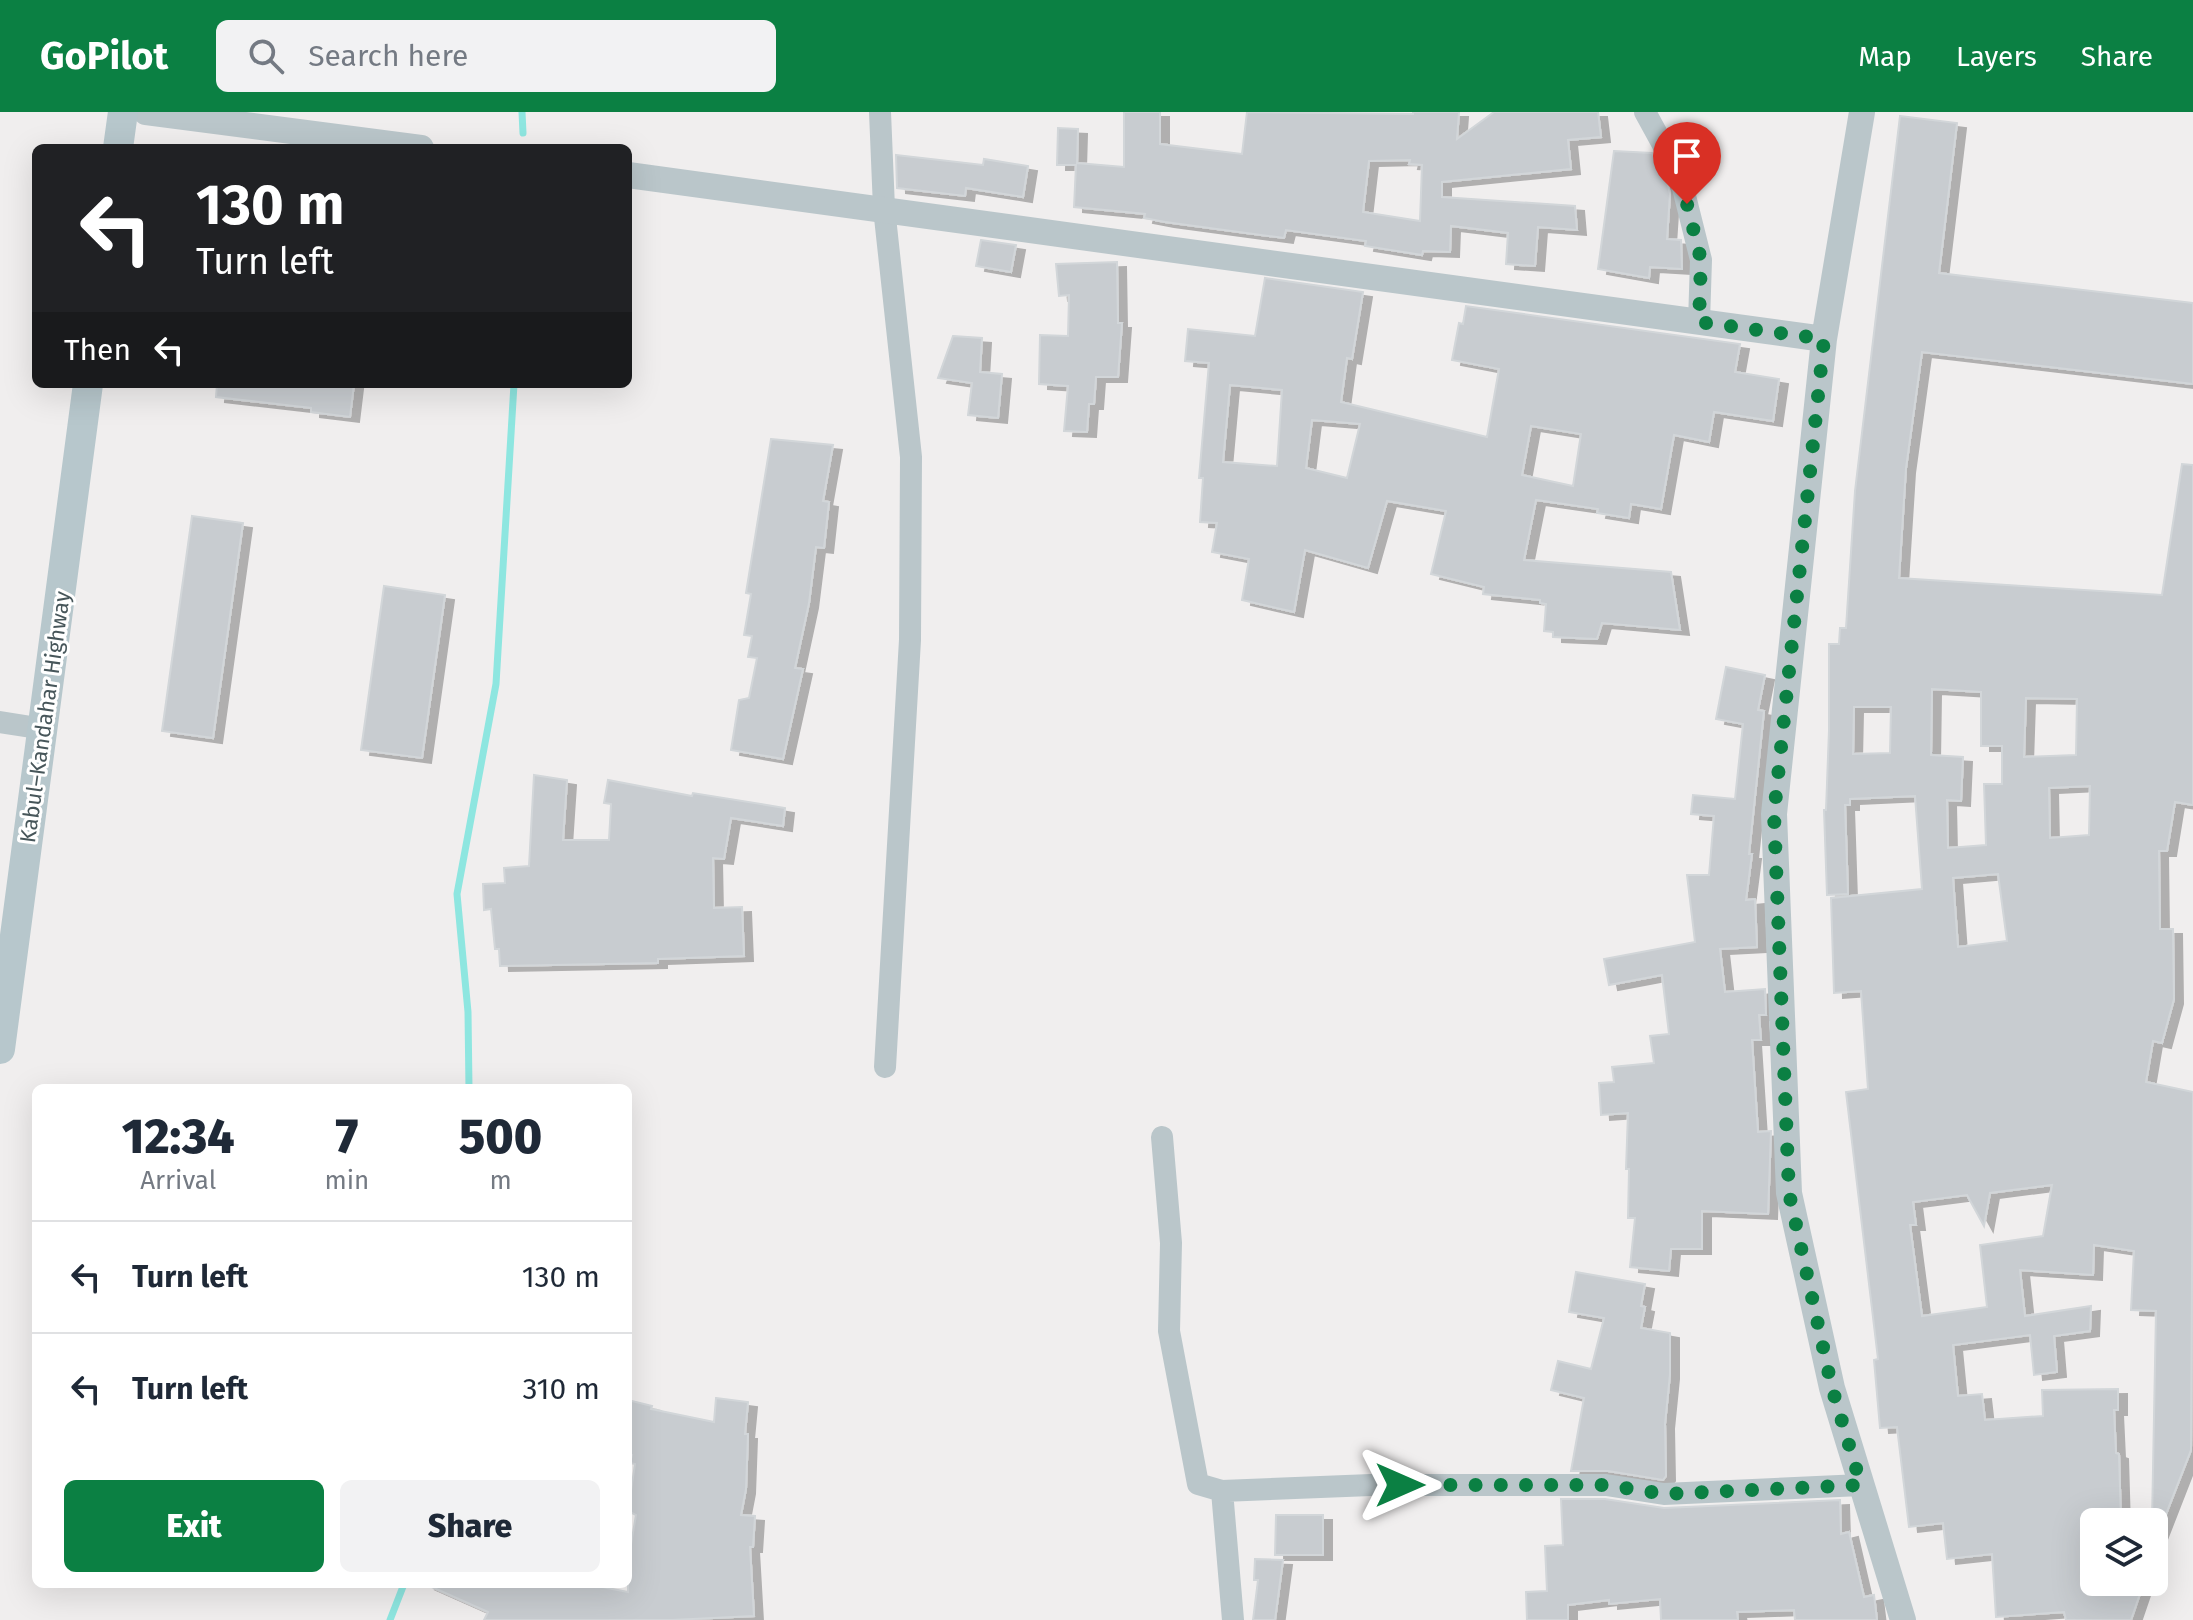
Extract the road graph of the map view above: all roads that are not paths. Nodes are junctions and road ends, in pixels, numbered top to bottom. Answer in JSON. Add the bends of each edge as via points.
{"nodes":[{"id":1,"x":123,"y":112,"type":"edge"},
{"id":2,"x":146,"y":112,"type":"edge"},
{"id":3,"x":880,"y":112,"type":"edge"},
{"id":4,"x":1645,"y":112,"type":"edge"},
{"id":5,"x":1862,"y":112,"type":"edge"},
{"id":6,"x":119,"y":144,"type":"edge"},
{"id":7,"x":390,"y":144,"type":"edge"},
{"id":8,"x":632,"y":176,"type":"edge"},
{"id":9,"x":884,"y":208,"type":"junction"},
{"id":10,"x":1699,"y":322,"type":"junction"},
{"id":11,"x":1824,"y":339,"type":"junction"},
{"id":12,"x":87,"y":388,"type":"edge"},
{"id":13,"x":0,"y":722,"type":"edge"},
{"id":14,"x":44,"y":729,"type":"junction"},
{"id":15,"x":0,"y":1049,"type":"edge"},
{"id":16,"x":885,"y":1067,"type":"dead end"},
{"id":17,"x":1162,"y":1137,"type":"dead end"},
{"id":18,"x":1861,"y":1485,"type":"junction"},
{"id":19,"x":1222,"y":1491,"type":"junction"},
{"id":20,"x":1233,"y":1620,"type":"edge"},
{"id":21,"x":1903,"y":1620,"type":"edge"}],
"edges":[{"from":1,"to":6,"type":"main road"},
{"from":2,"to":7,"type":"street"},
{"from":3,"to":9,"type":"street"},
{"from":4,"to":10,"type":"street","via":[[1680,176],[1701,260]]},
{"from":5,"to":11,"type":"street"},
{"from":8,"to":9,"type":"street"},
{"from":9,"to":10,"type":"street"},
{"from":9,"to":16,"type":"street","via":[[911,457],[910,640]]},
{"from":10,"to":11,"type":"street"},
{"from":11,"to":18,"type":"street","via":[[1774,814],[1789,1193],[1832,1388]]},
{"from":12,"to":14,"type":"main road","name":"Kabul–Kandahar Highway"},
{"from":13,"to":14,"type":"street"},
{"from":14,"to":15,"type":"main road","name":"Kabul–Kandahar Highway"},
{"from":17,"to":19,"type":"street","via":[[1171,1243],[1169,1331],[1198,1484]]},
{"from":18,"to":19,"type":"street","via":[[1664,1494],[1606,1485]]},
{"from":18,"to":21,"type":"street"},
{"from":19,"to":20,"type":"street"}]}
